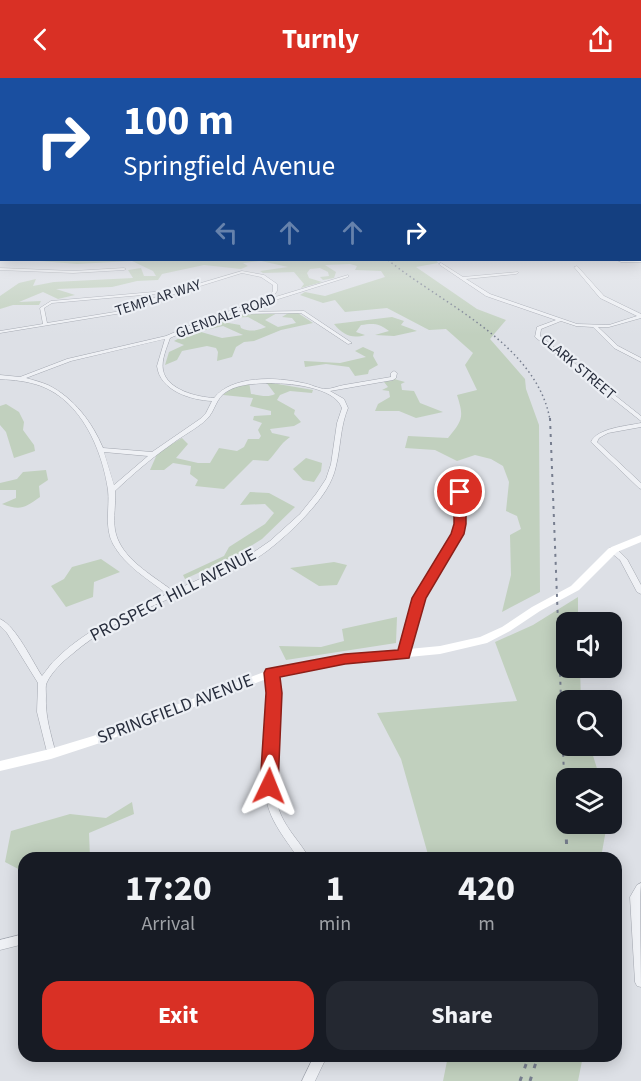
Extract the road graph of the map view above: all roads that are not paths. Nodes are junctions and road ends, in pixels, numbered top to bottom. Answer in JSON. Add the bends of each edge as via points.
{"nodes":[{"id":1,"x":441,"y":264,"type":"dead end"},
{"id":2,"x":576,"y":267,"type":"dead end"},
{"id":3,"x":0,"y":269,"type":"edge"},
{"id":4,"x":124,"y":269,"type":"dead end"},
{"id":5,"x":7,"y":270,"type":"junction"},
{"id":6,"x":516,"y":273,"type":"dead end"},
{"id":7,"x":0,"y":275,"type":"edge"},
{"id":8,"x":346,"y":276,"type":"dead end"},
{"id":9,"x":462,"y":278,"type":"junction"},
{"id":10,"x":177,"y":291,"type":"junction"},
{"id":11,"x":267,"y":300,"type":"junction"},
{"id":12,"x":226,"y":313,"type":"junction"},
{"id":13,"x":641,"y":316,"type":"edge"},
{"id":14,"x":560,"y":320,"type":"junction"},
{"id":15,"x":45,"y":324,"type":"junction"},
{"id":16,"x":595,"y":327,"type":"junction"},
{"id":17,"x":0,"y":332,"type":"edge"},
{"id":18,"x":168,"y":337,"type":"junction"},
{"id":19,"x":148,"y":342,"type":"junction"},
{"id":20,"x":350,"y":343,"type":"dead end"},
{"id":21,"x":165,"y":348,"type":"junction"},
{"id":22,"x":641,"y":360,"type":"edge"},
{"id":23,"x":394,"y":373,"type":"dead end"},
{"id":24,"x":0,"y":377,"type":"edge"},
{"id":25,"x":23,"y":377,"type":"junction"},
{"id":26,"x":326,"y":391,"type":"junction"},
{"id":27,"x":215,"y":400,"type":"junction"},
{"id":28,"x":641,"y":419,"type":"edge"},
{"id":29,"x":641,"y":425,"type":"edge"},
{"id":30,"x":102,"y":450,"type":"junction"},
{"id":31,"x":151,"y":454,"type":"junction"},
{"id":32,"x":460,"y":475,"type":"dead end"},
{"id":33,"x":641,"y":487,"type":"edge"},
{"id":34,"x":111,"y":491,"type":"junction"},
{"id":35,"x":641,"y":538,"type":"edge"},
{"id":36,"x":613,"y":550,"type":"junction"},
{"id":37,"x":641,"y":592,"type":"edge"},
{"id":38,"x":173,"y":594,"type":"junction"},
{"id":39,"x":0,"y":621,"type":"edge"},
{"id":40,"x":404,"y":654,"type":"junction"},
{"id":41,"x":272,"y":673,"type":"junction"},
{"id":42,"x":42,"y":684,"type":"junction"},
{"id":43,"x":51,"y":754,"type":"junction"},
{"id":44,"x":0,"y":766,"type":"edge"},
{"id":45,"x":300,"y":852,"type":"edge"},
{"id":46,"x":641,"y":888,"type":"edge"},
{"id":47,"x":18,"y":940,"type":"edge"},
{"id":48,"x":0,"y":945,"type":"edge"},
{"id":49,"x":641,"y":982,"type":"edge"},
{"id":50,"x":318,"y":1062,"type":"edge"},
{"id":51,"x":308,"y":1081,"type":"edge"}],
"edges":[{"from":1,"to":9,"type":"street"},
{"from":2,"to":13,"type":"street","via":[[602,297]]},
{"from":3,"to":5,"type":"street"},
{"from":4,"to":5,"type":"street"},
{"from":5,"to":7,"type":"street"},
{"from":6,"to":9,"type":"street"},
{"from":8,"to":11,"type":"street","name":"GLENDALE ROAD"},
{"from":9,"to":14,"type":"street","via":[[488,295]]},
{"from":10,"to":11,"type":"street","name":"TEMPLAR WAY","via":[[244,272],[262,276],[275,285]]},
{"from":10,"to":15,"type":"street","name":"TEMPLAR WAY","via":[[116,313]]},
{"from":10,"to":15,"type":"street","via":[[55,301],[43,307]]},
{"from":11,"to":12,"type":"street","name":"GLENDALE ROAD"},
{"from":12,"to":18,"type":"street","name":"GLENDALE ROAD"},
{"from":12,"to":20,"type":"street","via":[[302,312]]},
{"from":13,"to":16,"type":"street"},
{"from":14,"to":16,"type":"street"},
{"from":14,"to":28,"type":"street","name":"CLARK STREET","via":[[539,328],[537,336]]},
{"from":15,"to":17,"type":"street","name":"TEMPLAR WAY"},
{"from":16,"to":22,"type":"street","via":[[616,347]]},
{"from":18,"to":19,"type":"street"},
{"from":18,"to":21,"type":"street","name":"GLENDALE ROAD"},
{"from":19,"to":21,"type":"street"},
{"from":19,"to":25,"type":"street","via":[[69,360]]},
{"from":21,"to":27,"type":"street","name":"GLENDALE ROAD","via":[[160,363],[164,379],[183,392]]},
{"from":23,"to":26,"type":"street","via":[[393,378]]},
{"from":24,"to":25,"type":"street"},
{"from":25,"to":30,"type":"street","via":[[51,387],[81,413]]},
{"from":26,"to":27,"type":"street","via":[[257,380],[230,387]]},
{"from":26,"to":38,"type":"street","name":"PROSPECT HILL AVENUE","via":[[342,400],[345,408],[339,425],[337,459],[325,488],[256,555]]},
{"from":27,"to":31,"type":"street","via":[[205,418]]},
{"from":29,"to":33,"type":"street","via":[[602,433],[594,442]]},
{"from":30,"to":31,"type":"street"},
{"from":30,"to":34,"type":"street"},
{"from":31,"to":34,"type":"street"},
{"from":32,"to":40,"type":"street","via":[[457,534],[419,598]]},
{"from":34,"to":38,"type":"street","via":[[111,523],[116,543],[132,562]]},
{"from":35,"to":36,"type":"main road","name":"SPRINGFIELD AVENUE"},
{"from":36,"to":37,"type":"street","via":[[623,559]]},
{"from":36,"to":40,"type":"main road","name":"SPRINGFIELD AVENUE","via":[[575,588],[506,629],[457,647]]},
{"from":38,"to":42,"type":"street","name":"PROSPECT HILL AVENUE","via":[[101,628],[53,667]]},
{"from":39,"to":42,"type":"street"},
{"from":40,"to":41,"type":"main road","name":"SPRINGFIELD AVENUE"},
{"from":41,"to":43,"type":"main road","name":"SPRINGFIELD AVENUE"},
{"from":41,"to":45,"type":"street","via":[[269,786],[276,814]]},
{"from":42,"to":43,"type":"street","via":[[40,712]]},
{"from":43,"to":44,"type":"main road","name":"SPRINGFIELD AVENUE"},
{"from":46,"to":49,"type":"street","via":[[634,897]]},
{"from":47,"to":48,"type":"street"},
{"from":50,"to":51,"type":"street"}]}
